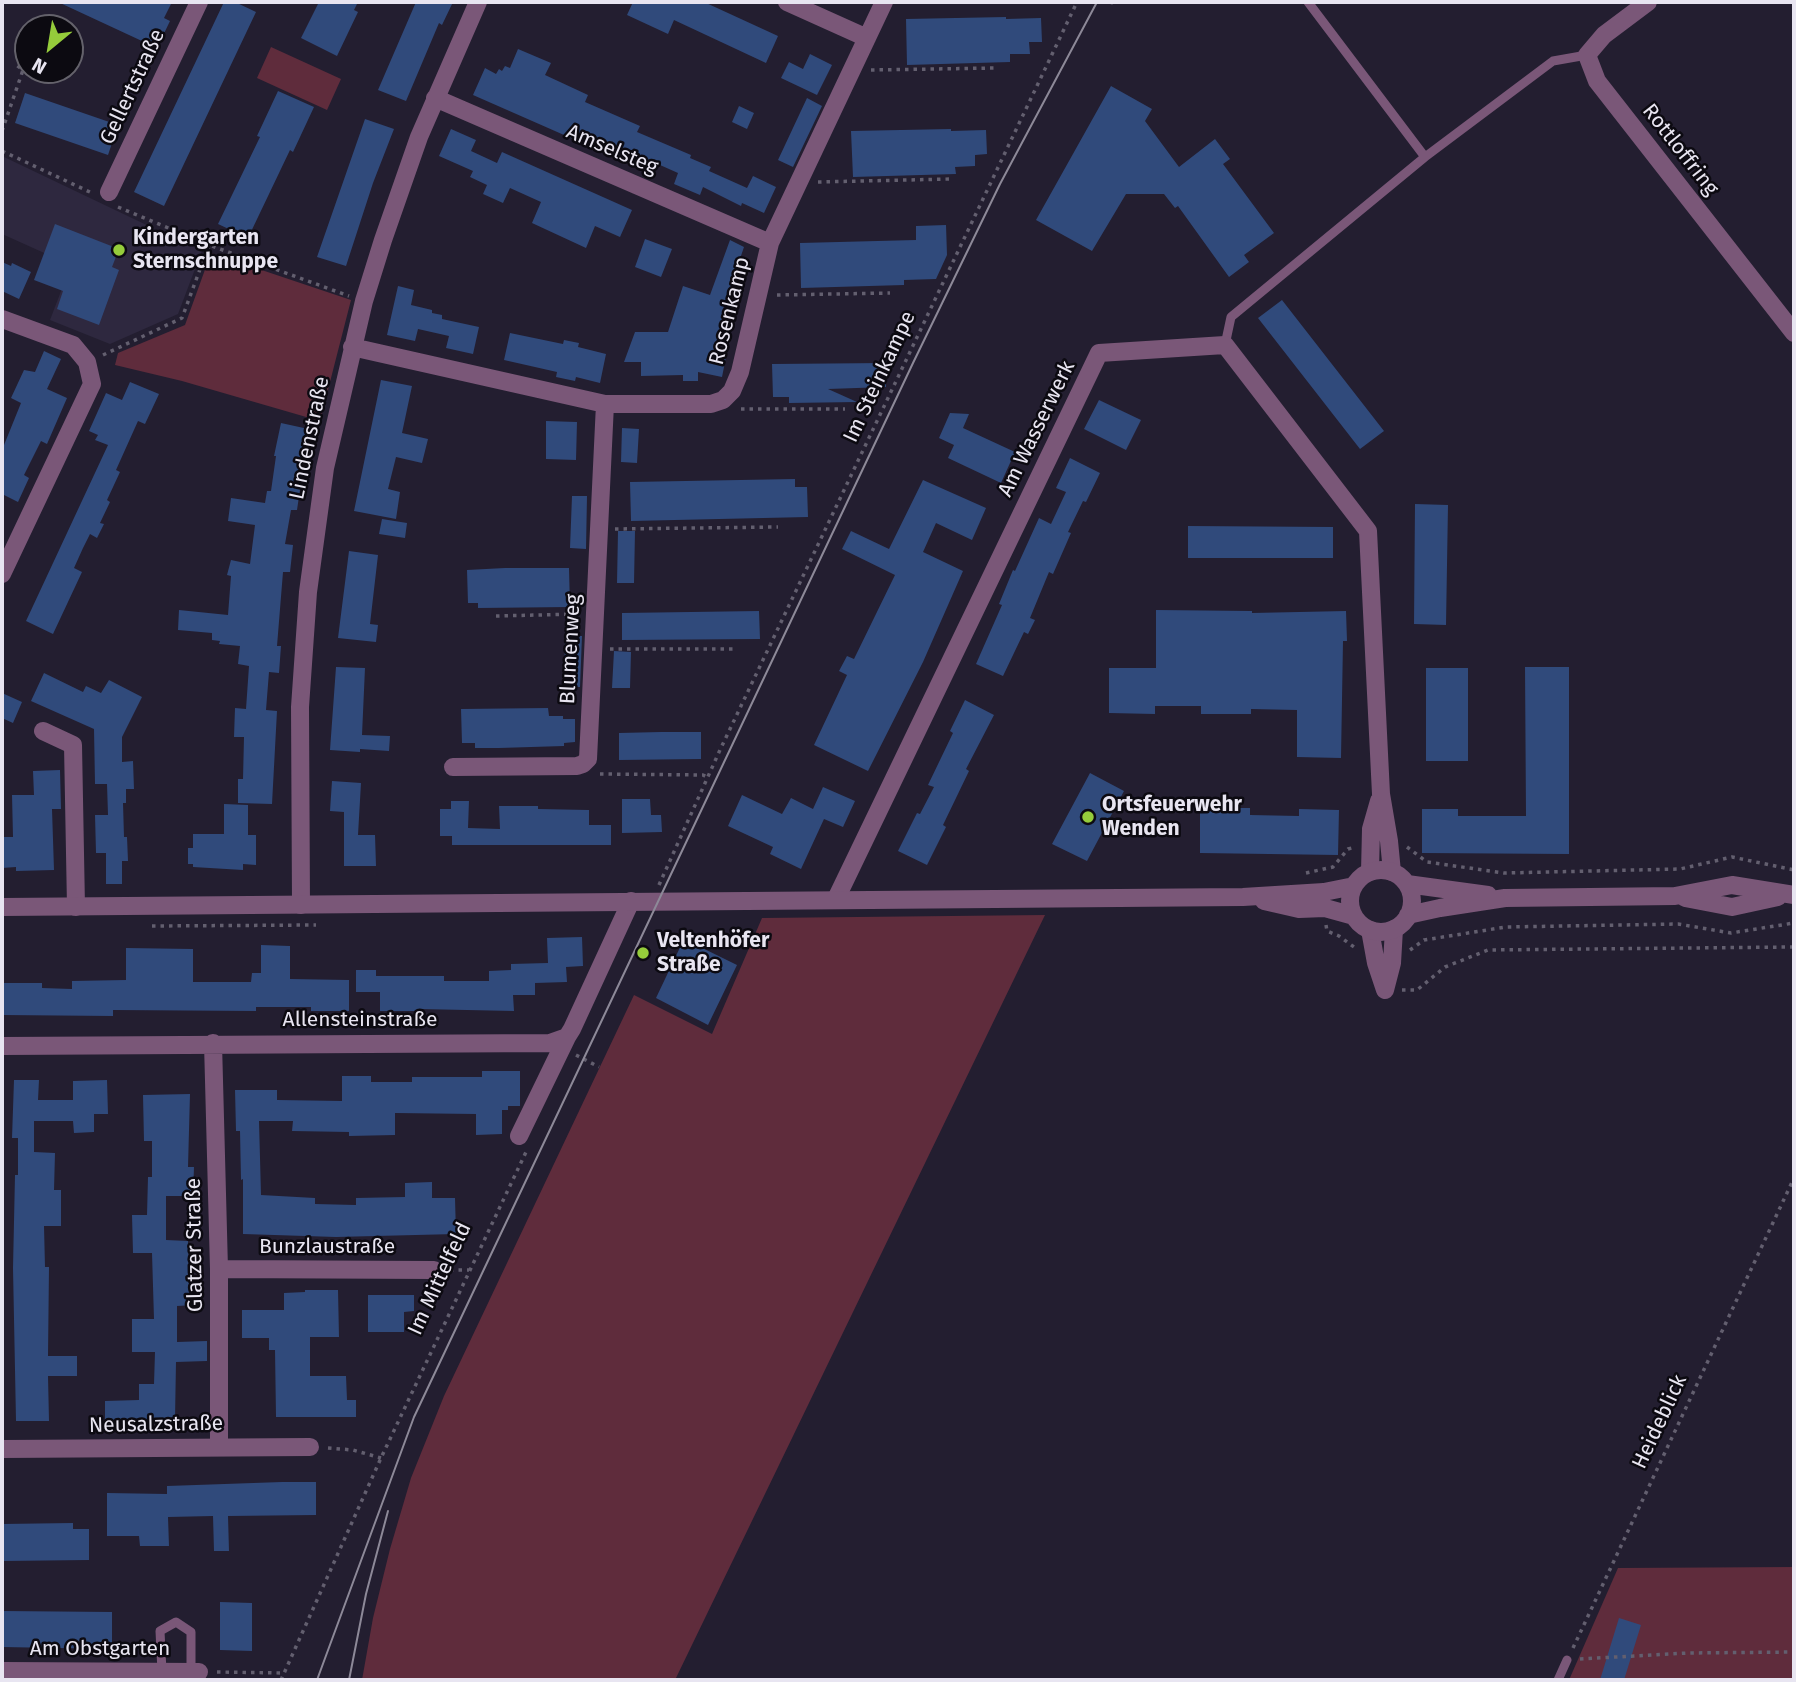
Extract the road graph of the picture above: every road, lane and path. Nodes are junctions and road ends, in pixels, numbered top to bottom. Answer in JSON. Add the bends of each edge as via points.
{"nodes":[{"id":1,"x":199,"y":2,"type":"edge"},
{"id":2,"x":478,"y":2,"type":"edge"},
{"id":3,"x":787,"y":2,"type":"edge"},
{"id":4,"x":884,"y":2,"type":"edge"},
{"id":5,"x":1076,"y":2,"type":"edge"},
{"id":6,"x":1308,"y":2,"type":"edge"},
{"id":7,"x":1648,"y":2,"type":"edge"},
{"id":8,"x":867,"y":38,"type":"junction"},
{"id":9,"x":1587,"y":55,"type":"junction"},
{"id":10,"x":996,"y":68,"type":"dead end"},
{"id":11,"x":852,"y":71,"type":"junction"},
{"id":12,"x":18,"y":84,"type":"edge"},
{"id":13,"x":435,"y":98,"type":"junction"},
{"id":14,"x":2,"y":131,"type":"edge"},
{"id":15,"x":2,"y":151,"type":"edge"},
{"id":16,"x":1425,"y":157,"type":"junction"},
{"id":17,"x":951,"y":178,"type":"dead end"},
{"id":18,"x":799,"y":183,"type":"junction"},
{"id":19,"x":109,"y":192,"type":"junction"},
{"id":20,"x":770,"y":243,"type":"junction"},
{"id":21,"x":209,"y":245,"type":"junction"},
{"id":22,"x":890,"y":293,"type":"dead end"},
{"id":23,"x":757,"y":295,"type":"junction"},
{"id":24,"x":364,"y":301,"type":"junction"},
{"id":25,"x":2,"y":319,"type":"edge"},
{"id":26,"x":1794,"y":333,"type":"edge"},
{"id":27,"x":1225,"y":345,"type":"junction"},
{"id":28,"x":347,"y":352,"type":"junction"},
{"id":29,"x":87,"y":362,"type":"junction"},
{"id":30,"x":605,"y":404,"type":"junction"},
{"id":31,"x":711,"y":404,"type":"junction"},
{"id":32,"x":845,"y":409,"type":"dead end"},
{"id":33,"x":778,"y":527,"type":"dead end"},
{"id":34,"x":599,"y":529,"type":"junction"},
{"id":35,"x":2,"y":574,"type":"edge"},
{"id":36,"x":595,"y":613,"type":"junction"},
{"id":37,"x":496,"y":615,"type":"dead end"},
{"id":38,"x":594,"y":649,"type":"junction"},
{"id":39,"x":733,"y":649,"type":"dead end"},
{"id":40,"x":43,"y":731,"type":"dead end"},
{"id":41,"x":583,"y":764,"type":"junction"},
{"id":42,"x":453,"y":767,"type":"dead end"},
{"id":43,"x":709,"y":778,"type":"junction"},
{"id":44,"x":1381,"y":794,"type":"junction"},
{"id":45,"x":1371,"y":841,"type":"junction"},
{"id":46,"x":1389,"y":841,"type":"junction"},
{"id":47,"x":1732,"y":857,"type":"junction"},
{"id":48,"x":1732,"y":869,"type":"dead end"},
{"id":49,"x":1794,"y":870,"type":"edge"},
{"id":50,"x":1370,"y":872,"type":"junction"},
{"id":51,"x":1392,"y":872,"type":"junction"},
{"id":52,"x":1299,"y":874,"type":"dead end"},
{"id":53,"x":1407,"y":884,"type":"junction"},
{"id":54,"x":660,"y":885,"type":"dead end"},
{"id":55,"x":1354,"y":886,"type":"junction"},
{"id":56,"x":1791,"y":895,"type":"edge"},
{"id":57,"x":1243,"y":897,"type":"junction"},
{"id":58,"x":1506,"y":898,"type":"junction"},
{"id":59,"x":836,"y":899,"type":"junction"},
{"id":60,"x":631,"y":901,"type":"junction"},
{"id":61,"x":301,"y":905,"type":"junction"},
{"id":62,"x":2,"y":907,"type":"edge"},
{"id":63,"x":76,"y":907,"type":"junction"},
{"id":64,"x":1408,"y":915,"type":"junction"},
{"id":65,"x":1354,"y":916,"type":"junction"},
{"id":66,"x":1315,"y":923,"type":"dead end"},
{"id":67,"x":1794,"y":923,"type":"edge"},
{"id":68,"x":1732,"y":924,"type":"dead end"},
{"id":69,"x":1334,"y":928,"type":"dead end"},
{"id":70,"x":1394,"y":929,"type":"junction"},
{"id":71,"x":1370,"y":930,"type":"junction"},
{"id":72,"x":1327,"y":931,"type":"dead end"},
{"id":73,"x":1731,"y":933,"type":"junction"},
{"id":74,"x":1794,"y":947,"type":"edge"},
{"id":75,"x":1383,"y":954,"type":"junction"},
{"id":76,"x":1385,"y":990,"type":"joint"},
{"id":77,"x":567,"y":1037,"type":"junction"},
{"id":78,"x":213,"y":1043,"type":"junction"},
{"id":79,"x":2,"y":1046,"type":"edge"},
{"id":80,"x":523,"y":1143,"type":"joint"},
{"id":81,"x":1794,"y":1178,"type":"edge"},
{"id":82,"x":219,"y":1269,"type":"junction"},
{"id":83,"x":434,"y":1270,"type":"dead end"},
{"id":84,"x":219,"y":1447,"type":"junction"},
{"id":85,"x":310,"y":1447,"type":"joint"},
{"id":86,"x":2,"y":1449,"type":"edge"},
{"id":87,"x":381,"y":1458,"type":"junction"},
{"id":88,"x":1794,"y":1652,"type":"edge"},
{"id":89,"x":1567,"y":1660,"type":"junction"},
{"id":90,"x":2,"y":1671,"type":"edge"},
{"id":91,"x":162,"y":1672,"type":"junction"},
{"id":92,"x":195,"y":1672,"type":"junction"},
{"id":93,"x":285,"y":1673,"type":"junction"},
{"id":94,"x":281,"y":1680,"type":"edge"},
{"id":95,"x":1558,"y":1680,"type":"edge"}],
"edges":[{"from":1,"to":19,"type":"street","name":"Gellertstraße"},
{"from":2,"to":13,"type":"street","name":"Lindenstraße"},
{"from":3,"to":8,"type":"street"},
{"from":4,"to":8,"type":"street","name":"Rosenkamp"},
{"from":5,"to":43,"type":"path","name":"Im Steinkampe"},
{"from":6,"to":16,"type":"lane"},
{"from":7,"to":9,"type":"street","via":[[1604,35]]},
{"from":8,"to":11,"type":"street","name":"Rosenkamp"},
{"from":9,"to":16,"type":"lane","via":[[1553,61]]},
{"from":9,"to":26,"type":"street","name":"Rottloffring","via":[[1597,81]]},
{"from":10,"to":11,"type":"path"},
{"from":11,"to":18,"type":"street","name":"Rosenkamp"},
{"from":12,"to":14,"type":"path"},
{"from":13,"to":20,"type":"street","name":"Amselsteg"},
{"from":13,"to":24,"type":"street","name":"Lindenstraße","via":[[402,180]]},
{"from":15,"to":19,"type":"path","via":[[101,197]]},
{"from":16,"to":27,"type":"lane","via":[[1231,317]]},
{"from":17,"to":18,"type":"path"},
{"from":18,"to":20,"type":"street","name":"Rosenkamp"},
{"from":19,"to":21,"type":"path","via":[[110,203]]},
{"from":20,"to":23,"type":"street","name":"Rosenkamp"},
{"from":21,"to":24,"type":"path"},
{"from":21,"to":29,"type":"path","via":[[183,318]]},
{"from":22,"to":23,"type":"path"},
{"from":23,"to":31,"type":"street","name":"Rosenkamp","via":[[736,382],[723,400]]},
{"from":24,"to":28,"type":"street","name":"Lindenstraße"},
{"from":25,"to":29,"type":"street","via":[[73,345]]},
{"from":27,"to":44,"type":"street","via":[[1368,531]]},
{"from":27,"to":59,"type":"street","name":"Am Wasserwerk","via":[[1099,353]]},
{"from":28,"to":30,"type":"street"},
{"from":28,"to":61,"type":"street","name":"Lindenstraße","via":[[318,509],[304,634],[298,780]]},
{"from":29,"to":35,"type":"street","via":[[92,384]]},
{"from":30,"to":31,"type":"street"},
{"from":30,"to":34,"type":"street","name":"Blumenweg"},
{"from":31,"to":32,"type":"path","via":[[751,411]]},
{"from":33,"to":34,"type":"path"},
{"from":34,"to":36,"type":"street","name":"Blumenweg"},
{"from":36,"to":37,"type":"path"},
{"from":36,"to":38,"type":"street","name":"Blumenweg"},
{"from":38,"to":39,"type":"path"},
{"from":38,"to":41,"type":"street","name":"Blumenweg","via":[[589,751]]},
{"from":40,"to":63,"type":"street","via":[[73,745]]},
{"from":41,"to":42,"type":"street"},
{"from":41,"to":43,"type":"path","via":[[592,774]]},
{"from":43,"to":54,"type":"path","name":"Im Steinkampe"},
{"from":44,"to":45,"type":"street"},
{"from":44,"to":46,"type":"street"},
{"from":45,"to":50,"type":"street"},
{"from":45,"to":52,"type":"path","via":[[1348,849],[1333,867]]},
{"from":46,"to":47,"type":"path","via":[[1410,848],[1427,862],[1504,873],[1680,869]]},
{"from":46,"to":51,"type":"street"},
{"from":47,"to":48,"type":"path"},
{"from":47,"to":49,"type":"path"},
{"from":50,"to":51,"type":"street"},
{"from":50,"to":55,"type":"street"},
{"from":51,"to":53,"type":"street"},
{"from":53,"to":58,"type":"street"},
{"from":53,"to":64,"type":"street","via":[[1412,905]]},
{"from":55,"to":57,"type":"street"},
{"from":55,"to":65,"type":"street","via":[[1350,896]]},
{"from":56,"to":58,"type":"street","via":[[1732,885],[1675,896]]},
{"from":57,"to":59,"type":"street"},
{"from":57,"to":65,"type":"street"},
{"from":58,"to":64,"type":"street"},
{"from":59,"to":60,"type":"street"},
{"from":60,"to":61,"type":"street"},
{"from":60,"to":77,"type":"street"},
{"from":61,"to":63,"type":"street"},
{"from":62,"to":63,"type":"street"},
{"from":64,"to":70,"type":"street"},
{"from":65,"to":71,"type":"street"},
{"from":66,"to":69,"type":"path"},
{"from":67,"to":73,"type":"path"},
{"from":68,"to":73,"type":"path"},
{"from":70,"to":71,"type":"street"},
{"from":70,"to":75,"type":"street"},
{"from":71,"to":75,"type":"street"},
{"from":72,"to":75,"type":"path","via":[[1362,954]]},
{"from":73,"to":75,"type":"path","via":[[1678,924],[1506,927],[1424,940],[1406,953]]},
{"from":74,"to":76,"type":"path","via":[[1488,950],[1445,967],[1418,990]]},
{"from":75,"to":76,"type":"street"},
{"from":77,"to":78,"type":"street","name":"Allensteinstraße","via":[[550,1043]]},
{"from":77,"to":80,"type":"street"},
{"from":78,"to":79,"type":"street","name":"Allensteinstraße"},
{"from":78,"to":82,"type":"street","name":"Glatzer Straße"},
{"from":80,"to":87,"type":"path","name":"Im Mittelfeld"},
{"from":81,"to":89,"type":"path","name":"Heideblick"},
{"from":82,"to":83,"type":"street","name":"Bunzlaustraße"},
{"from":82,"to":84,"type":"street","name":"Glatzer Straße"},
{"from":84,"to":85,"type":"street","name":"Neusalzstraße"},
{"from":84,"to":86,"type":"street","name":"Neusalzstraße"},
{"from":85,"to":87,"type":"path","via":[[353,1450]]},
{"from":87,"to":93,"type":"path","name":"Im Mittelfeld"},
{"from":88,"to":89,"type":"path"},
{"from":89,"to":95,"type":"lane"},
{"from":90,"to":91,"type":"street","name":"Am Obstgarten"},
{"from":91,"to":92,"type":"street","name":"Am Obstgarten"},
{"from":91,"to":92,"type":"lane","via":[[160,1631],[176,1622],[191,1632]]},
{"from":92,"to":93,"type":"path"},
{"from":93,"to":94,"type":"path","name":"Im Mittelfeld"}]}
